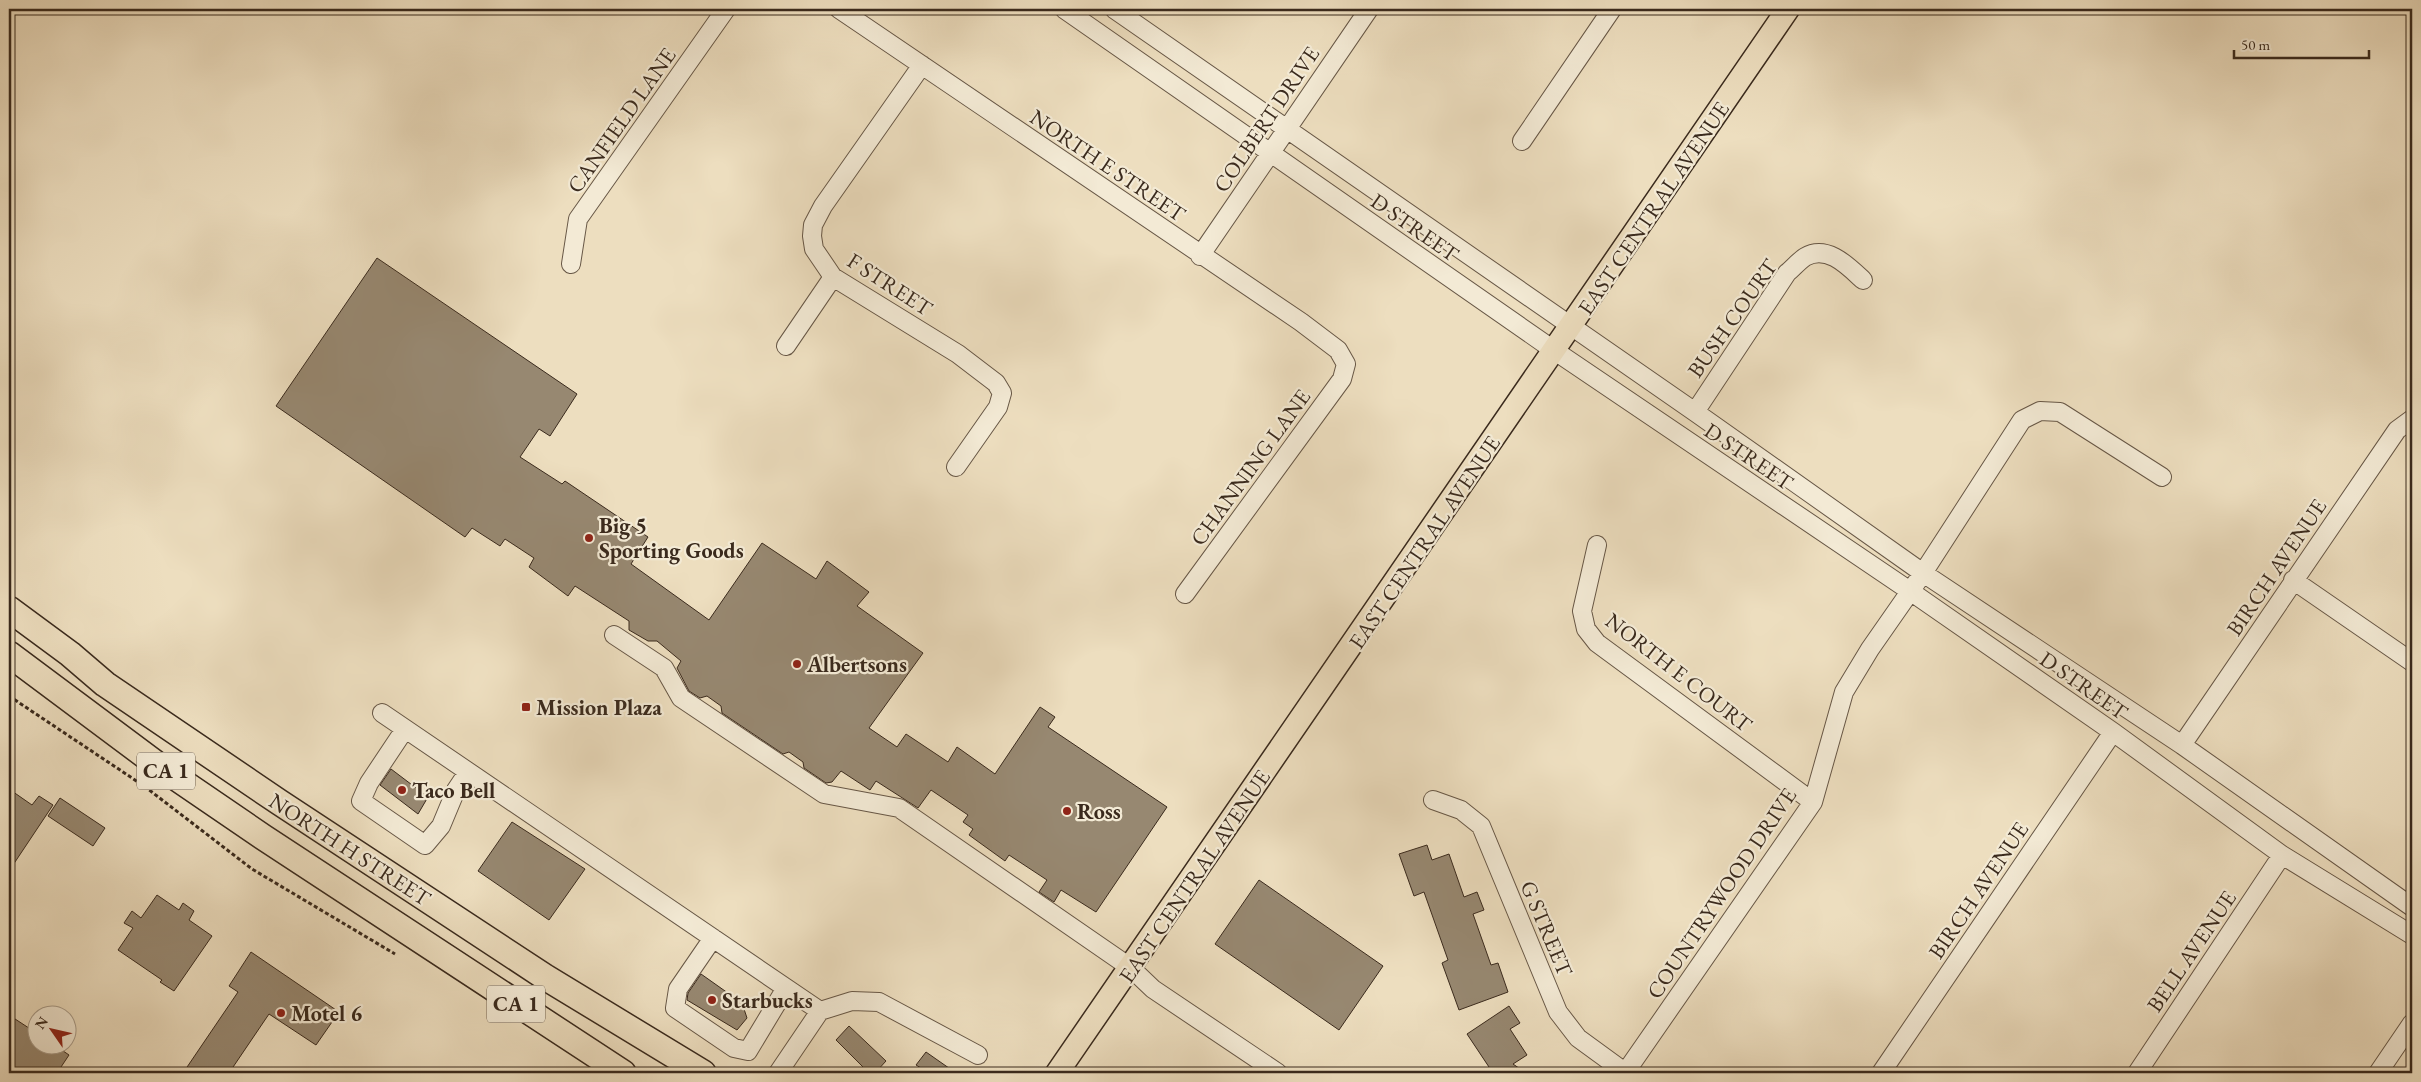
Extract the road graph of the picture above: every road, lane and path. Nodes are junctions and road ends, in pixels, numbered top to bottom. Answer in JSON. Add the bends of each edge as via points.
{"nodes":[{"id":1,"x":726,"y":9,"type":"edge"},
{"id":2,"x":839,"y":9,"type":"edge"},
{"id":3,"x":1064,"y":9,"type":"edge"},
{"id":4,"x":1114,"y":9,"type":"edge"},
{"id":5,"x":1369,"y":9,"type":"edge"},
{"id":6,"x":1612,"y":9,"type":"edge"},
{"id":7,"x":1788,"y":9,"type":"edge"},
{"id":8,"x":922,"y":65,"type":"junction"},
{"id":9,"x":1287,"y":128,"type":"junction"},
{"id":10,"x":1522,"y":142,"type":"dead end"},
{"id":11,"x":1269,"y":154,"type":"junction"},
{"id":12,"x":1200,"y":256,"type":"junction"},
{"id":13,"x":571,"y":264,"type":"dead end"},
{"id":14,"x":833,"y":277,"type":"junction"},
{"id":15,"x":1863,"y":280,"type":"dead end"},
{"id":16,"x":1571,"y":327,"type":"junction"},
{"id":17,"x":786,"y":346,"type":"dead end"},
{"id":18,"x":1555,"y":350,"type":"junction"},
{"id":19,"x":1346,"y":364,"type":"joint"},
{"id":20,"x":1695,"y":412,"type":"junction"},
{"id":21,"x":2412,"y":419,"type":"edge"},
{"id":22,"x":956,"y":466,"type":"dead end"},
{"id":23,"x":2162,"y":477,"type":"dead end"},
{"id":24,"x":1597,"y":545,"type":"dead end"},
{"id":25,"x":1923,"y":573,"type":"junction"},
{"id":26,"x":2293,"y":580,"type":"junction"},
{"id":27,"x":1910,"y":591,"type":"junction"},
{"id":28,"x":1185,"y":594,"type":"dead end"},
{"id":29,"x":9,"y":609,"type":"edge"},
{"id":30,"x":614,"y":635,"type":"dead end"},
{"id":31,"x":9,"y":654,"type":"edge"},
{"id":32,"x":2412,"y":662,"type":"edge"},
{"id":33,"x":9,"y":696,"type":"edge"},
{"id":34,"x":382,"y":713,"type":"dead end"},
{"id":35,"x":405,"y":729,"type":"junction"},
{"id":36,"x":2113,"y":732,"type":"junction"},
{"id":37,"x":2182,"y":745,"type":"junction"},
{"id":38,"x":468,"y":772,"type":"junction"},
{"id":39,"x":1433,"y":800,"type":"dead end"},
{"id":40,"x":1814,"y":802,"type":"junction"},
{"id":41,"x":2282,"y":855,"type":"junction"},
{"id":42,"x":2412,"y":907,"type":"edge"},
{"id":43,"x":2412,"y":936,"type":"edge"},
{"id":44,"x":712,"y":938,"type":"junction"},
{"id":45,"x":395,"y":954,"type":"dead end"},
{"id":46,"x":1132,"y":968,"type":"junction"},
{"id":47,"x":786,"y":988,"type":"junction"},
{"id":48,"x":820,"y":1011,"type":"junction"},
{"id":49,"x":2412,"y":1023,"type":"edge"},
{"id":50,"x":978,"y":1055,"type":"dead end"},
{"id":51,"x":623,"y":1073,"type":"edge"},
{"id":52,"x":703,"y":1073,"type":"edge"},
{"id":53,"x":778,"y":1073,"type":"edge"},
{"id":54,"x":1057,"y":1073,"type":"edge"},
{"id":55,"x":1278,"y":1073,"type":"edge"},
{"id":56,"x":1625,"y":1073,"type":"edge"},
{"id":57,"x":1881,"y":1073,"type":"edge"},
{"id":58,"x":2137,"y":1073,"type":"edge"},
{"id":59,"x":2378,"y":1073,"type":"edge"}],
"edges":[{"from":1,"to":13,"type":"street","name":"CANFIELD LANE","via":[[578,219]]},
{"from":2,"to":8,"type":"street","name":"NORTH E STREET"},
{"from":3,"to":11,"type":"street","name":"D STREET"},
{"from":4,"to":9,"type":"street","name":"D STREET"},
{"from":5,"to":9,"type":"street","name":"COLBERT DRIVE"},
{"from":6,"to":10,"type":"street"},
{"from":7,"to":16,"type":"main road","name":"EAST CENTRAL AVENUE"},
{"from":8,"to":12,"type":"street","name":"NORTH E STREET"},
{"from":8,"to":14,"type":"street","name":"F STREET","via":[[813,225],[814,249]]},
{"from":9,"to":11,"type":"street","name":"COLBERT DRIVE"},
{"from":9,"to":16,"type":"street","name":"D STREET"},
{"from":11,"to":12,"type":"street","name":"COLBERT DRIVE"},
{"from":11,"to":18,"type":"street","name":"D STREET"},
{"from":12,"to":19,"type":"street","name":"NORTH E STREET","via":[[1338,350]]},
{"from":14,"to":17,"type":"street"},
{"from":14,"to":22,"type":"street","name":"F STREET","via":[[958,354],[996,383],[1002,393],[998,407]]},
{"from":15,"to":20,"type":"street","name":"BUSH COURT","via":[[1839,258],[1815,254],[1805,257],[1787,273]]},
{"from":16,"to":18,"type":"main road","name":"EAST CENTRAL AVENUE"},
{"from":16,"to":20,"type":"street","name":"D STREET"},
{"from":18,"to":27,"type":"street","name":"D STREET"},
{"from":18,"to":46,"type":"main road","name":"EAST CENTRAL AVENUE"},
{"from":19,"to":28,"type":"street","name":"CHANNING LANE","via":[[1342,379]]},
{"from":20,"to":25,"type":"street","name":"D STREET"},
{"from":21,"to":26,"type":"street","name":"BIRCH AVENUE","via":[[2397,430]]},
{"from":23,"to":25,"type":"street","name":"COUNTRYWOOD DRIVE","via":[[2060,412],[2040,411],[2022,420]]},
{"from":24,"to":40,"type":"street","name":"NORTH E COURT","via":[[1582,611],[1586,629],[1597,643]]},
{"from":25,"to":27,"type":"street","name":"COUNTRYWOOD DRIVE"},
{"from":25,"to":37,"type":"street","name":"D STREET"},
{"from":26,"to":32,"type":"street"},
{"from":26,"to":37,"type":"street","name":"BIRCH AVENUE"},
{"from":27,"to":36,"type":"street","name":"D STREET"},
{"from":27,"to":40,"type":"street","name":"COUNTRYWOOD DRIVE","via":[[1844,692]]},
{"from":29,"to":52,"type":"highway","name":"NORTH H STREET","number":"CA 1","via":[[105,684],[271,797],[545,977]]},
{"from":30,"to":46,"type":"street","via":[[664,668],[680,698],[824,794],[899,808]]},
{"from":31,"to":51,"type":"highway","name":"NORTH H STREET","number":"CA 1","via":[[159,766],[262,837]]},
{"from":33,"to":45,"type":"path","via":[[144,786],[252,869]]},
{"from":34,"to":35,"type":"street"},
{"from":35,"to":38,"type":"street"},
{"from":35,"to":38,"type":"street","via":[[369,783],[361,801],[425,845],[441,826],[456,790]]},
{"from":36,"to":41,"type":"street","name":"D STREET"},
{"from":36,"to":57,"type":"street","name":"BIRCH AVENUE"},
{"from":37,"to":42,"type":"street","name":"D STREET"},
{"from":38,"to":44,"type":"street"},
{"from":39,"to":56,"type":"street","name":"G STREET","via":[[1461,810],[1481,826],[1558,1012],[1578,1038]]},
{"from":40,"to":56,"type":"street","name":"COUNTRYWOOD DRIVE"},
{"from":41,"to":43,"type":"street","name":"D STREET"},
{"from":41,"to":58,"type":"street","name":"BELL AVENUE"},
{"from":44,"to":47,"type":"street"},
{"from":44,"to":47,"type":"street","via":[[678,989],[675,1008],[734,1048],[748,1051]]},
{"from":46,"to":54,"type":"main road","name":"EAST CENTRAL AVENUE"},
{"from":46,"to":55,"type":"street","via":[[1153,989]]},
{"from":47,"to":48,"type":"street"},
{"from":48,"to":50,"type":"street","via":[[852,1002],[879,1002]]},
{"from":48,"to":53,"type":"street"},
{"from":49,"to":59,"type":"street"}]}
